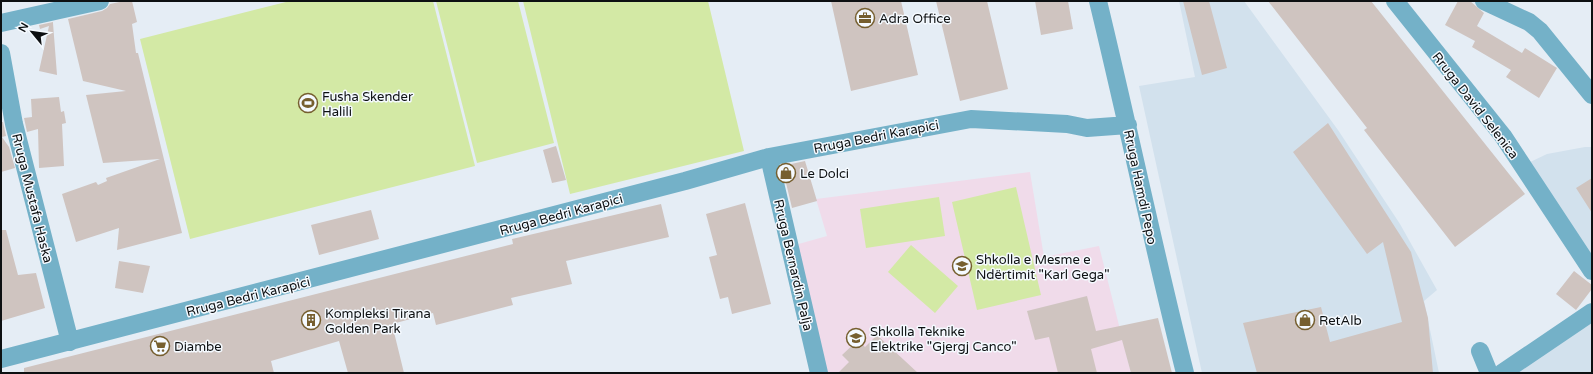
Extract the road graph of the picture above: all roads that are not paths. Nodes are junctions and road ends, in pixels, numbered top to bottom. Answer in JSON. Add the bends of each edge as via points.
{"nodes":[{"id":1,"x":100,"y":1,"type":"edge"},
{"id":2,"x":1098,"y":1,"type":"edge"},
{"id":3,"x":1395,"y":1,"type":"edge"},
{"id":4,"x":1484,"y":1,"type":"edge"},
{"id":5,"x":1,"y":23,"type":"edge"},
{"id":6,"x":1,"y":53,"type":"edge"},
{"id":7,"x":1592,"y":95,"type":"edge"},
{"id":8,"x":1128,"y":125,"type":"junction"},
{"id":9,"x":769,"y":157,"type":"junction"},
{"id":10,"x":1592,"y":271,"type":"edge"},
{"id":11,"x":1592,"y":312,"type":"edge"},
{"id":12,"x":70,"y":342,"type":"junction"},
{"id":13,"x":1480,"y":351,"type":"dead end"},
{"id":14,"x":1,"y":359,"type":"edge"},
{"id":15,"x":819,"y":373,"type":"edge"},
{"id":16,"x":1185,"y":373,"type":"edge"},
{"id":17,"x":1489,"y":373,"type":"edge"},
{"id":18,"x":1502,"y":373,"type":"edge"}],
"edges":[{"from":1,"to":5,"type":"street"},
{"from":2,"to":8,"type":"street","name":"Rruga Hamdi Pepo"},
{"from":3,"to":10,"type":"street","name":"Rruga David Selenica","via":[[1503,136]]},
{"from":4,"to":7,"type":"street","via":[[1529,22],[1540,31]]},
{"from":6,"to":12,"type":"street","name":"Rruga Mustafa Haska","via":[[14,124]]},
{"from":8,"to":9,"type":"street","name":"Rruga Bedri Karapici","via":[[1086,128],[1067,124],[971,118]]},
{"from":8,"to":16,"type":"street","name":"Rruga Hamdi Pepo"},
{"from":9,"to":12,"type":"street","name":"Rruga Bedri Karapici"},
{"from":9,"to":15,"type":"street","name":"Rruga Bernardin Palja"},
{"from":11,"to":18,"type":"street"},
{"from":12,"to":14,"type":"street","name":"Rruga Bedri Karapici"},
{"from":13,"to":17,"type":"street"}]}
